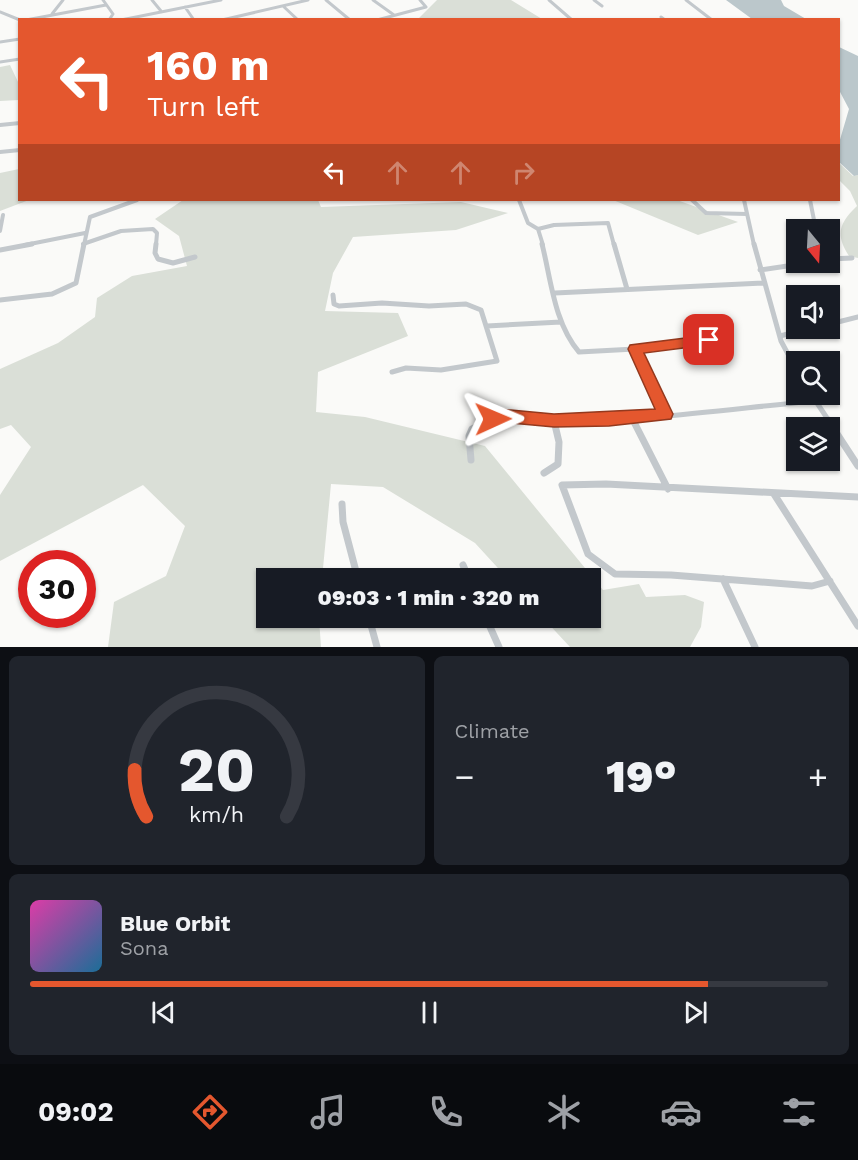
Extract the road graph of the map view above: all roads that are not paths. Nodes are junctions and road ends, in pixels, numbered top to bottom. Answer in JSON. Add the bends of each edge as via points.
{"nodes":[{"id":1,"x":63,"y":0,"type":"edge"},
{"id":2,"x":103,"y":0,"type":"edge"},
{"id":3,"x":152,"y":0,"type":"edge"},
{"id":4,"x":221,"y":0,"type":"edge"},
{"id":5,"x":308,"y":0,"type":"edge"},
{"id":6,"x":326,"y":0,"type":"edge"},
{"id":7,"x":373,"y":0,"type":"edge"},
{"id":8,"x":420,"y":0,"type":"edge"},
{"id":9,"x":549,"y":0,"type":"edge"},
{"id":10,"x":594,"y":0,"type":"edge"},
{"id":11,"x":686,"y":0,"type":"edge"},
{"id":12,"x":297,"y":1,"type":"edge"},
{"id":13,"x":106,"y":5,"type":"junction"},
{"id":14,"x":283,"y":6,"type":"junction"},
{"id":15,"x":602,"y":6,"type":"dead end"},
{"id":16,"x":185,"y":7,"type":"junction"},
{"id":17,"x":161,"y":11,"type":"junction"},
{"id":18,"x":0,"y":12,"type":"edge"},
{"id":19,"x":51,"y":15,"type":"junction"},
{"id":20,"x":394,"y":15,"type":"junction"},
{"id":21,"x":36,"y":18,"type":"edge"},
{"id":22,"x":110,"y":18,"type":"edge"},
{"id":23,"x":130,"y":18,"type":"edge"},
{"id":24,"x":193,"y":18,"type":"edge"},
{"id":25,"x":231,"y":18,"type":"edge"},
{"id":26,"x":296,"y":18,"type":"edge"},
{"id":27,"x":348,"y":18,"type":"edge"},
{"id":28,"x":384,"y":18,"type":"edge"},
{"id":29,"x":570,"y":18,"type":"edge"},
{"id":30,"x":709,"y":18,"type":"edge"},
{"id":31,"x":18,"y":19,"type":"edge"},
{"id":32,"x":18,"y":39,"type":"edge"},
{"id":33,"x":0,"y":42,"type":"edge"},
{"id":34,"x":18,"y":59,"type":"edge"},
{"id":35,"x":0,"y":62,"type":"edge"},
{"id":36,"x":18,"y":123,"type":"edge"},
{"id":37,"x":0,"y":125,"type":"edge"},
{"id":38,"x":18,"y":150,"type":"edge"},
{"id":39,"x":0,"y":152,"type":"edge"},
{"id":40,"x":134,"y":201,"type":"edge"},
{"id":41,"x":519,"y":201,"type":"edge"},
{"id":42,"x":693,"y":201,"type":"edge"},
{"id":43,"x":744,"y":201,"type":"edge"},
{"id":44,"x":810,"y":201,"type":"edge"},
{"id":45,"x":747,"y":214,"type":"junction"},
{"id":46,"x":3,"y":215,"type":"dead end"},
{"id":47,"x":814,"y":219,"type":"edge"},
{"id":48,"x":538,"y":229,"type":"junction"},
{"id":49,"x":0,"y":231,"type":"edge"},
{"id":50,"x":85,"y":233,"type":"junction"},
{"id":51,"x":84,"y":244,"type":"junction"},
{"id":52,"x":0,"y":250,"type":"edge"},
{"id":53,"x":195,"y":257,"type":"dead end"},
{"id":54,"x":852,"y":258,"type":"dead end"},
{"id":55,"x":840,"y":259,"type":"edge"},
{"id":56,"x":786,"y":266,"type":"edge"},
{"id":57,"x":760,"y":270,"type":"junction"},
{"id":58,"x":763,"y":284,"type":"junction"},
{"id":59,"x":627,"y":289,"type":"junction"},
{"id":60,"x":555,"y":293,"type":"junction"},
{"id":61,"x":333,"y":296,"type":"dead end"},
{"id":62,"x":0,"y":300,"type":"edge"},
{"id":63,"x":858,"y":317,"type":"edge"},
{"id":64,"x":561,"y":322,"type":"junction"},
{"id":65,"x":840,"y":322,"type":"edge"},
{"id":66,"x":487,"y":326,"type":"junction"},
{"id":67,"x":786,"y":334,"type":"edge"},
{"id":68,"x":780,"y":336,"type":"junction"},
{"id":69,"x":709,"y":340,"type":"dead end"},
{"id":70,"x":635,"y":349,"type":"junction"},
{"id":71,"x":787,"y":351,"type":"edge"},
{"id":72,"x":392,"y":372,"type":"dead end"},
{"id":73,"x":786,"y":401,"type":"edge"},
{"id":74,"x":817,"y":405,"type":"edge"},
{"id":75,"x":665,"y":414,"type":"junction"},
{"id":76,"x":632,"y":418,"type":"junction"},
{"id":77,"x":554,"y":421,"type":"junction"},
{"id":78,"x":471,"y":460,"type":"dead end"},
{"id":79,"x":858,"y":466,"type":"edge"},
{"id":80,"x":544,"y":473,"type":"dead end"},
{"id":81,"x":668,"y":489,"type":"junction"},
{"id":82,"x":774,"y":494,"type":"junction"},
{"id":83,"x":858,"y":497,"type":"edge"},
{"id":84,"x":342,"y":504,"type":"dead end"},
{"id":85,"x":463,"y":565,"type":"dead end"},
{"id":86,"x":355,"y":568,"type":"edge"},
{"id":87,"x":464,"y":568,"type":"edge"},
{"id":88,"x":723,"y":579,"type":"junction"},
{"id":89,"x":830,"y":581,"type":"junction"},
{"id":90,"x":858,"y":626,"type":"edge"},
{"id":91,"x":371,"y":628,"type":"edge"},
{"id":92,"x":490,"y":628,"type":"edge"},
{"id":93,"x":376,"y":647,"type":"edge"},
{"id":94,"x":499,"y":647,"type":"edge"},
{"id":95,"x":755,"y":647,"type":"edge"}],
"edges":[{"from":1,"to":19,"type":"street"},
{"from":2,"to":13,"type":"street"},
{"from":3,"to":17,"type":"street"},
{"from":4,"to":16,"type":"street"},
{"from":5,"to":12,"type":"street"},
{"from":6,"to":27,"type":"street"},
{"from":7,"to":20,"type":"street"},
{"from":8,"to":20,"type":"street","via":[[426,7]]},
{"from":9,"to":29,"type":"street"},
{"from":10,"to":15,"type":"street"},
{"from":11,"to":30,"type":"street"},
{"from":12,"to":14,"type":"street"},
{"from":13,"to":19,"type":"street"},
{"from":13,"to":22,"type":"street","via":[[113,14]]},
{"from":14,"to":25,"type":"street"},
{"from":14,"to":26,"type":"street"},
{"from":16,"to":17,"type":"street"},
{"from":16,"to":24,"type":"street"},
{"from":17,"to":23,"type":"street"},
{"from":18,"to":31,"type":"street"},
{"from":19,"to":21,"type":"street"},
{"from":20,"to":28,"type":"street"},
{"from":32,"to":33,"type":"street"},
{"from":34,"to":35,"type":"street"},
{"from":36,"to":37,"type":"street"},
{"from":38,"to":39,"type":"street"},
{"from":40,"to":50,"type":"street","via":[[92,215]]},
{"from":41,"to":48,"type":"street","via":[[528,223]]},
{"from":42,"to":45,"type":"street","via":[[706,213]]},
{"from":43,"to":45,"type":"street"},
{"from":44,"to":47,"type":"street"},
{"from":45,"to":57,"type":"street"},
{"from":46,"to":49,"type":"street"},
{"from":48,"to":59,"type":"street","via":[[606,221]]},
{"from":48,"to":60,"type":"street"},
{"from":50,"to":51,"type":"street"},
{"from":50,"to":52,"type":"street"},
{"from":51,"to":53,"type":"street","via":[[108,234],[153,229],[157,233],[158,259],[173,263]]},
{"from":51,"to":62,"type":"street","via":[[79,276],[70,287],[52,294]]},
{"from":54,"to":55,"type":"street"},
{"from":56,"to":57,"type":"street"},
{"from":57,"to":58,"type":"street"},
{"from":58,"to":59,"type":"street"},
{"from":58,"to":68,"type":"street"},
{"from":59,"to":60,"type":"street"},
{"from":60,"to":64,"type":"street"},
{"from":61,"to":66,"type":"street","via":[[334,304],[339,306],[469,304],[481,310]]},
{"from":63,"to":65,"type":"street"},
{"from":64,"to":66,"type":"street"},
{"from":64,"to":70,"type":"street","via":[[579,351]]},
{"from":66,"to":72,"type":"street","via":[[497,361],[441,370],[406,368]]},
{"from":67,"to":68,"type":"street"},
{"from":68,"to":71,"type":"street"},
{"from":69,"to":70,"type":"street"},
{"from":70,"to":75,"type":"street"},
{"from":73,"to":75,"type":"street"},
{"from":74,"to":79,"type":"street"},
{"from":75,"to":76,"type":"street"},
{"from":76,"to":77,"type":"street"},
{"from":76,"to":81,"type":"street"},
{"from":77,"to":78,"type":"street","via":[[496,417],[472,429]]},
{"from":77,"to":80,"type":"street","via":[[560,434],[558,464]]},
{"from":81,"to":82,"type":"street"},
{"from":81,"to":88,"type":"street","via":[[562,485],[588,554],[615,574]]},
{"from":82,"to":83,"type":"street"},
{"from":82,"to":89,"type":"street"},
{"from":84,"to":86,"type":"street"},
{"from":85,"to":87,"type":"street"},
{"from":88,"to":89,"type":"street","via":[[812,586]]},
{"from":88,"to":95,"type":"street"},
{"from":89,"to":90,"type":"street"},
{"from":91,"to":93,"type":"street"},
{"from":92,"to":94,"type":"street"}]}
